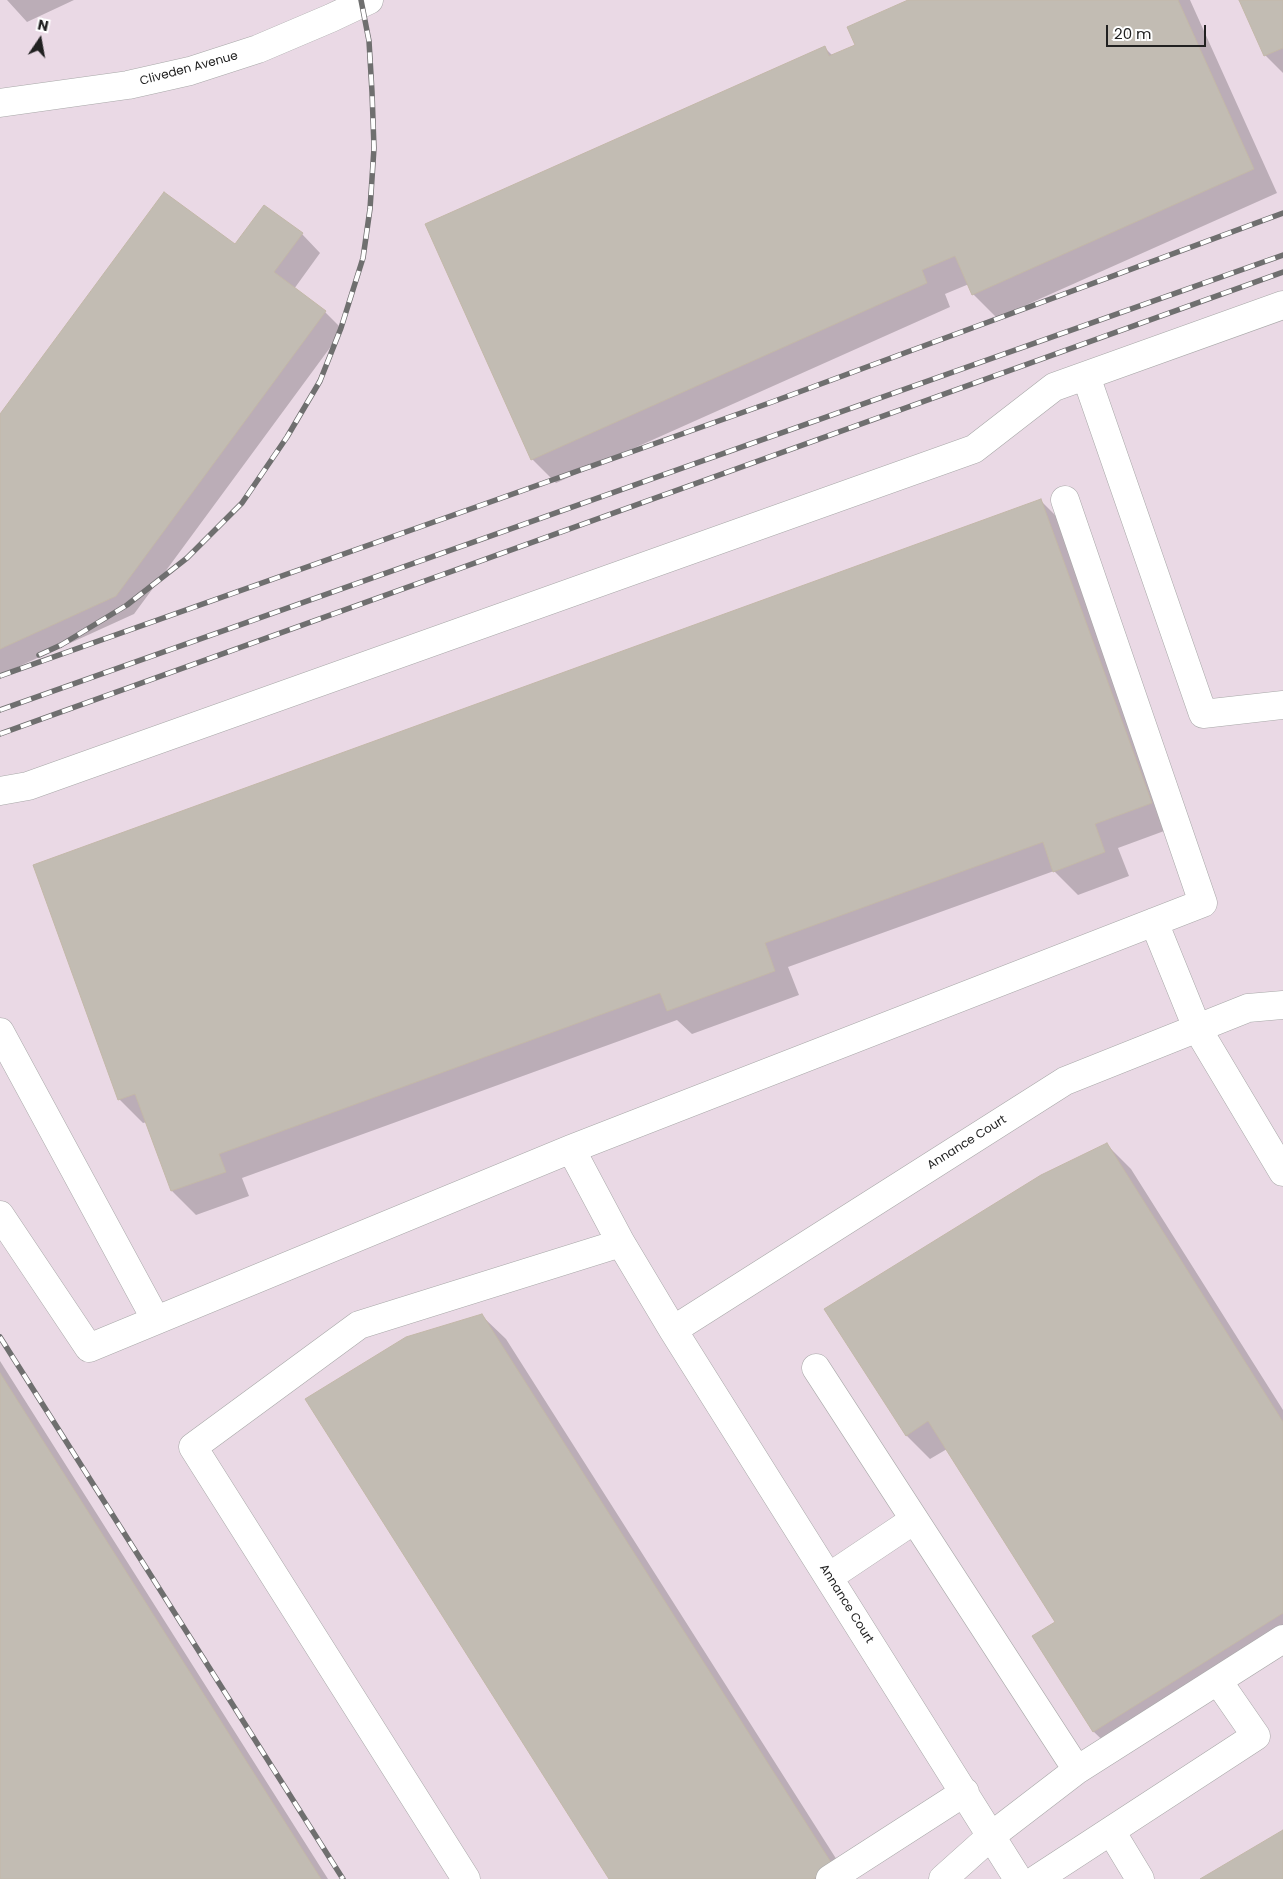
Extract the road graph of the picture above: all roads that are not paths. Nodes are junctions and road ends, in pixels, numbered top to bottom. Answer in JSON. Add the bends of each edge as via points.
{"nodes":[{"id":1,"x":368,"y":0,"type":"edge"},
{"id":2,"x":0,"y":103,"type":"edge"},
{"id":3,"x":1283,"y":305,"type":"edge"},
{"id":4,"x":1086,"y":376,"type":"junction"},
{"id":5,"x":1065,"y":500,"type":"dead end"},
{"id":6,"x":1283,"y":706,"type":"edge"},
{"id":7,"x":0,"y":791,"type":"edge"},
{"id":8,"x":1154,"y":922,"type":"junction"},
{"id":9,"x":1283,"y":1005,"type":"edge"},
{"id":10,"x":1197,"y":1028,"type":"junction"},
{"id":11,"x":0,"y":1032,"type":"edge"},
{"id":12,"x":571,"y":1149,"type":"junction"},
{"id":13,"x":1283,"y":1172,"type":"edge"},
{"id":14,"x":0,"y":1214,"type":"edge"},
{"id":15,"x":621,"y":1243,"type":"junction"},
{"id":16,"x":156,"y":1320,"type":"junction"},
{"id":17,"x":674,"y":1330,"type":"junction"},
{"id":18,"x":816,"y":1368,"type":"dead end"},
{"id":19,"x":914,"y":1520,"type":"junction"},
{"id":20,"x":829,"y":1577,"type":"junction"},
{"id":21,"x":1283,"y":1639,"type":"edge"},
{"id":22,"x":1218,"y":1681,"type":"junction"},
{"id":23,"x":1077,"y":1770,"type":"junction"},
{"id":24,"x":964,"y":1792,"type":"junction"},
{"id":25,"x":1111,"y":1831,"type":"junction"},
{"id":26,"x":991,"y":1836,"type":"junction"},
{"id":27,"x":466,"y":1879,"type":"edge"},
{"id":28,"x":830,"y":1879,"type":"edge"},
{"id":29,"x":943,"y":1879,"type":"edge"},
{"id":30,"x":1018,"y":1879,"type":"edge"},
{"id":31,"x":1037,"y":1879,"type":"edge"},
{"id":32,"x":1140,"y":1879,"type":"edge"}],
"edges":[{"from":1,"to":2,"type":"street","name":"Cliveden Avenue","via":[[258,49],[190,71],[128,85]]},
{"from":3,"to":4,"type":"street"},
{"from":4,"to":6,"type":"street","via":[[1203,714]]},
{"from":4,"to":7,"type":"street","via":[[1054,387],[974,449],[28,786]]},
{"from":5,"to":8,"type":"street","via":[[1203,903]]},
{"from":8,"to":10,"type":"street"},
{"from":8,"to":12,"type":"street"},
{"from":9,"to":10,"type":"street","name":"Annance Court","via":[[1248,1008]]},
{"from":10,"to":13,"type":"street"},
{"from":10,"to":17,"type":"street","name":"Annance Court","via":[[1065,1081]]},
{"from":11,"to":16,"type":"street"},
{"from":12,"to":15,"type":"street","name":"Annance Court"},
{"from":12,"to":16,"type":"street"},
{"from":14,"to":16,"type":"street","via":[[88,1348]]},
{"from":15,"to":17,"type":"street","name":"Annance Court"},
{"from":15,"to":27,"type":"street","via":[[359,1324],[193,1447]]},
{"from":17,"to":20,"type":"street","name":"Annance Court"},
{"from":18,"to":19,"type":"street"},
{"from":19,"to":20,"type":"street"},
{"from":19,"to":23,"type":"street"},
{"from":20,"to":24,"type":"street","name":"Annance Court"},
{"from":21,"to":22,"type":"street"},
{"from":22,"to":23,"type":"street"},
{"from":22,"to":25,"type":"street","via":[[1256,1736]]},
{"from":23,"to":26,"type":"street"},
{"from":24,"to":26,"type":"street","name":"Annance Court"},
{"from":24,"to":28,"type":"street"},
{"from":25,"to":31,"type":"street"},
{"from":25,"to":32,"type":"street"},
{"from":26,"to":29,"type":"street"},
{"from":26,"to":30,"type":"street","name":"Annance Court"}]}
